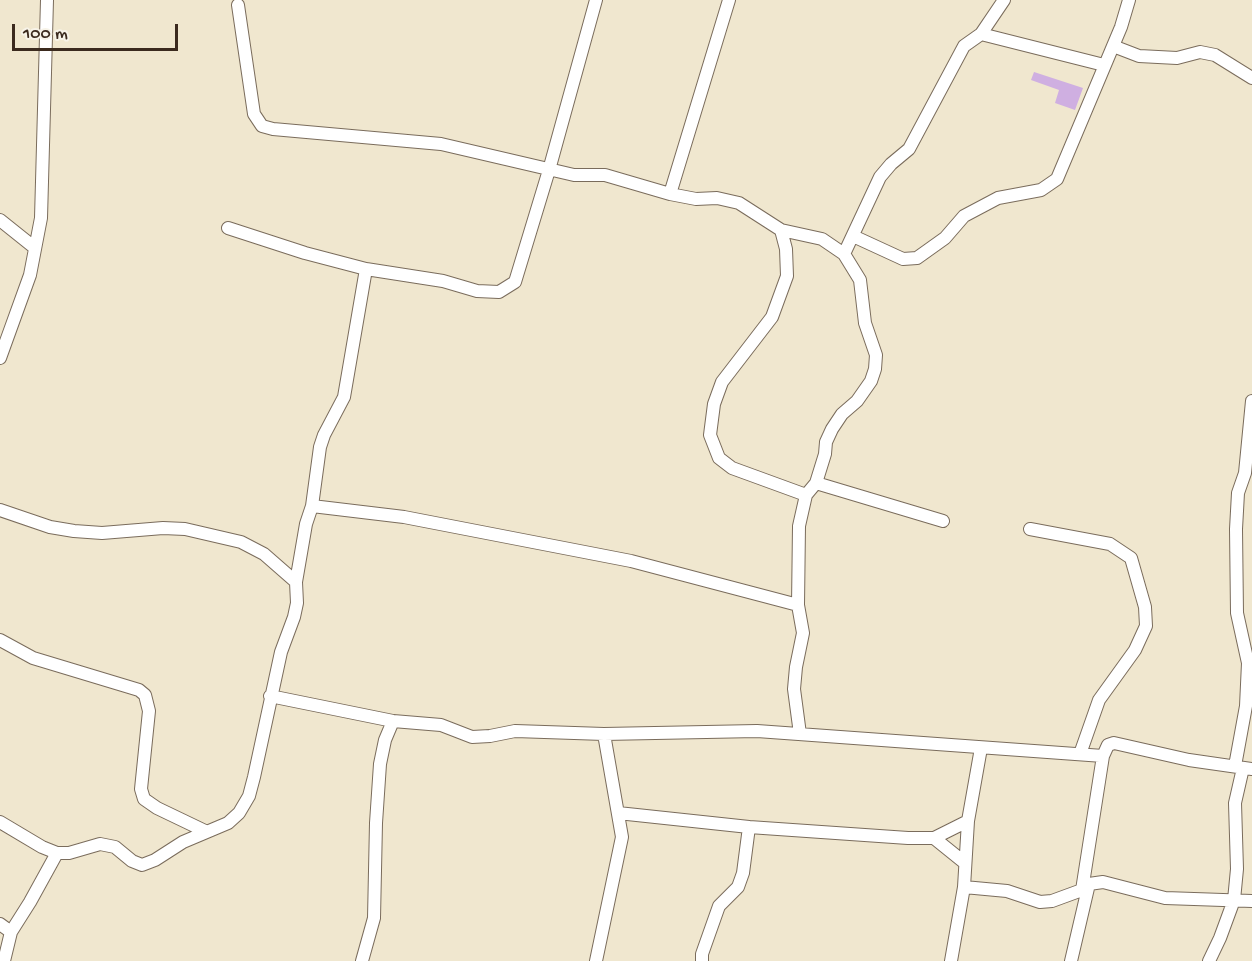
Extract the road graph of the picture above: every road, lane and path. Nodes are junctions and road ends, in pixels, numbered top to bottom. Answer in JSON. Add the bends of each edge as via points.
{"nodes":[{"id":1,"x":47,"y":0,"type":"edge"},
{"id":2,"x":596,"y":0,"type":"edge"},
{"id":3,"x":729,"y":0,"type":"edge"},
{"id":4,"x":1004,"y":0,"type":"edge"},
{"id":5,"x":1129,"y":0,"type":"edge"},
{"id":6,"x":238,"y":4,"type":"dead end"},
{"id":7,"x":981,"y":34,"type":"junction"},
{"id":8,"x":1113,"y":46,"type":"junction"},
{"id":9,"x":1104,"y":65,"type":"junction"},
{"id":10,"x":1252,"y":78,"type":"edge"},
{"id":11,"x":549,"y":170,"type":"junction"},
{"id":12,"x":670,"y":194,"type":"junction"},
{"id":13,"x":0,"y":220,"type":"edge"},
{"id":14,"x":228,"y":228,"type":"dead end"},
{"id":15,"x":781,"y":230,"type":"junction"},
{"id":16,"x":853,"y":236,"type":"junction"},
{"id":17,"x":35,"y":248,"type":"junction"},
{"id":18,"x":844,"y":254,"type":"junction"},
{"id":19,"x":366,"y":269,"type":"junction"},
{"id":20,"x":0,"y":358,"type":"edge"},
{"id":21,"x":1252,"y":401,"type":"edge"},
{"id":22,"x":1249,"y":474,"type":"edge"},
{"id":23,"x":816,"y":483,"type":"junction"},
{"id":24,"x":806,"y":495,"type":"junction"},
{"id":25,"x":312,"y":506,"type":"junction"},
{"id":26,"x":0,"y":510,"type":"edge"},
{"id":27,"x":943,"y":521,"type":"dead end"},
{"id":28,"x":1030,"y":529,"type":"dead end"},
{"id":29,"x":296,"y":582,"type":"junction"},
{"id":30,"x":798,"y":605,"type":"junction"},
{"id":31,"x":0,"y":640,"type":"edge"},
{"id":32,"x":270,"y":696,"type":"junction"},
{"id":33,"x":393,"y":721,"type":"junction"},
{"id":34,"x":604,"y":734,"type":"junction"},
{"id":35,"x":800,"y":734,"type":"junction"},
{"id":36,"x":981,"y":748,"type":"junction"},
{"id":37,"x":1080,"y":754,"type":"junction"},
{"id":38,"x":1103,"y":756,"type":"junction"},
{"id":39,"x":1243,"y":768,"type":"edge"},
{"id":40,"x":618,"y":813,"type":"junction"},
{"id":41,"x":968,"y":821,"type":"junction"},
{"id":42,"x":0,"y":822,"type":"edge"},
{"id":43,"x":749,"y":827,"type":"junction"},
{"id":44,"x":206,"y":831,"type":"junction"},
{"id":45,"x":934,"y":838,"type":"junction"},
{"id":46,"x":57,"y":853,"type":"junction"},
{"id":47,"x":965,"y":863,"type":"junction"},
{"id":48,"x":964,"y":887,"type":"junction"},
{"id":49,"x":1086,"y":887,"type":"junction"},
{"id":50,"x":1234,"y":900,"type":"junction"},
{"id":51,"x":1252,"y":901,"type":"edge"},
{"id":52,"x":0,"y":924,"type":"edge"},
{"id":53,"x":11,"y":932,"type":"junction"},
{"id":54,"x":4,"y":961,"type":"edge"},
{"id":55,"x":362,"y":961,"type":"edge"},
{"id":56,"x":596,"y":961,"type":"edge"},
{"id":57,"x":702,"y":961,"type":"edge"},
{"id":58,"x":951,"y":961,"type":"edge"},
{"id":59,"x":1071,"y":961,"type":"edge"},
{"id":60,"x":1209,"y":961,"type":"edge"}],
"edges":[{"from":1,"to":17,"type":"street","via":[[42,218]]},
{"from":2,"to":11,"type":"street"},
{"from":3,"to":12,"type":"street"},
{"from":4,"to":7,"type":"street"},
{"from":5,"to":8,"type":"street"},
{"from":6,"to":11,"type":"street","via":[[254,114],[262,126],[441,144]]},
{"from":7,"to":9,"type":"street"},
{"from":7,"to":16,"type":"street","via":[[964,46],[909,149],[880,177]]},
{"from":8,"to":9,"type":"street"},
{"from":8,"to":10,"type":"street","via":[[1139,56],[1177,58],[1200,52],[1215,55]]},
{"from":9,"to":16,"type":"street","via":[[1057,179],[1041,190],[998,198],[964,216],[945,238],[917,258],[903,259]]},
{"from":11,"to":12,"type":"street","via":[[604,175]]},
{"from":11,"to":19,"type":"street","via":[[515,282],[499,292]]},
{"from":12,"to":15,"type":"street","via":[[739,203]]},
{"from":13,"to":17,"type":"street"},
{"from":14,"to":19,"type":"street"},
{"from":15,"to":18,"type":"street","via":[[822,239]]},
{"from":15,"to":24,"type":"street","via":[[787,276],[772,317],[722,382],[710,435],[718,458],[732,468]]},
{"from":16,"to":18,"type":"street"},
{"from":17,"to":20,"type":"street","via":[[30,274]]},
{"from":18,"to":23,"type":"street","via":[[860,280],[865,323],[876,356],[875,369],[857,401],[832,429]]},
{"from":19,"to":25,"type":"street","via":[[344,397],[320,447]]},
{"from":21,"to":22,"type":"street"},
{"from":22,"to":39,"type":"street","via":[[1238,493],[1237,504],[1237,613],[1248,663]]},
{"from":23,"to":24,"type":"street"},
{"from":23,"to":27,"type":"street"},
{"from":24,"to":30,"type":"street","via":[[798,526]]},
{"from":25,"to":29,"type":"street"},
{"from":25,"to":30,"type":"street","via":[[404,518],[631,561]]},
{"from":26,"to":29,"type":"street","via":[[74,531],[185,529],[241,542],[264,554]]},
{"from":28,"to":37,"type":"street","via":[[1110,544],[1131,558],[1145,607],[1146,626],[1135,650],[1099,700]]},
{"from":29,"to":32,"type":"street","via":[[294,617]]},
{"from":30,"to":35,"type":"street","via":[[803,633],[794,689]]},
{"from":31,"to":44,"type":"street","via":[[33,658],[139,690],[145,696],[148,711],[141,789],[144,799]]},
{"from":32,"to":33,"type":"street"},
{"from":32,"to":44,"type":"street","via":[[249,796],[228,823]]},
{"from":33,"to":34,"type":"street","via":[[441,725],[472,737],[515,731]]},
{"from":33,"to":55,"type":"street","via":[[380,764],[374,918]]},
{"from":34,"to":35,"type":"street"},
{"from":34,"to":40,"type":"street"},
{"from":35,"to":36,"type":"street"},
{"from":36,"to":37,"type":"street"},
{"from":36,"to":41,"type":"street"},
{"from":37,"to":38,"type":"street"},
{"from":38,"to":39,"type":"street","via":[[1108,745],[1114,744]]},
{"from":38,"to":49,"type":"street"},
{"from":39,"to":50,"type":"street","via":[[1235,803]]},
{"from":40,"to":43,"type":"street"},
{"from":40,"to":56,"type":"street","via":[[622,837]]},
{"from":41,"to":45,"type":"street"},
{"from":41,"to":47,"type":"street"},
{"from":42,"to":46,"type":"street"},
{"from":43,"to":45,"type":"street"},
{"from":43,"to":57,"type":"street","via":[[743,873],[738,887],[719,906]]},
{"from":44,"to":46,"type":"street","via":[[142,864],[115,847],[99,844]]},
{"from":45,"to":47,"type":"street"},
{"from":46,"to":53,"type":"street"},
{"from":47,"to":48,"type":"street"},
{"from":48,"to":49,"type":"street","via":[[1006,891],[1040,902]]},
{"from":48,"to":58,"type":"street"},
{"from":49,"to":50,"type":"street","via":[[1103,882],[1165,898]]},
{"from":49,"to":59,"type":"street"},
{"from":50,"to":51,"type":"street"},
{"from":50,"to":60,"type":"street"},
{"from":52,"to":53,"type":"street"},
{"from":53,"to":54,"type":"street"}]}
